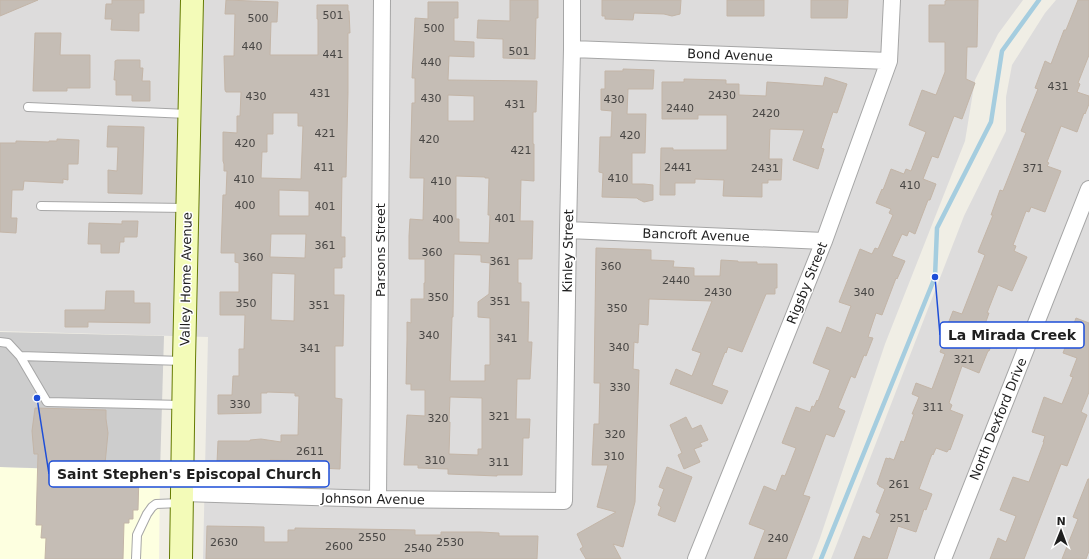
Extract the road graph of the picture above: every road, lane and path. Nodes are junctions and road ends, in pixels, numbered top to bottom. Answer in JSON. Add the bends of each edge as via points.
{"nodes":[{"id":1,"x":192,"y":0,"type":"edge"},
{"id":2,"x":382,"y":0,"type":"edge"},
{"id":3,"x":572,"y":0,"type":"edge"},
{"id":4,"x":892,"y":0,"type":"edge"},
{"id":5,"x":572,"y":49,"type":"junction"},
{"id":6,"x":889,"y":61,"type":"junction"},
{"id":7,"x":28,"y":107,"type":"dead end"},
{"id":8,"x":189,"y":114,"type":"junction"},
{"id":9,"x":1089,"y":189,"type":"edge"},
{"id":10,"x":41,"y":206,"type":"dead end"},
{"id":11,"x":188,"y":208,"type":"junction"},
{"id":12,"x":568,"y":230,"type":"junction"},
{"id":13,"x":824,"y":241,"type":"junction"},
{"id":14,"x":0,"y":342,"type":"edge"},
{"id":15,"x":20,"y":356,"type":"junction"},
{"id":16,"x":184,"y":361,"type":"junction"},
{"id":17,"x":184,"y":405,"type":"junction"},
{"id":18,"x":182,"y":498,"type":"junction"},
{"id":19,"x":378,"y":499,"type":"junction"},
{"id":20,"x":564,"y":501,"type":"joint"},
{"id":21,"x":136,"y":559,"type":"edge"},
{"id":22,"x":181,"y":559,"type":"edge"},
{"id":23,"x":696,"y":559,"type":"edge"},
{"id":24,"x":943,"y":559,"type":"edge"}],
"edges":[{"from":1,"to":8,"type":"street","name":"Valley Home Avenue"},
{"from":2,"to":19,"type":"street","name":"Parsons Street"},
{"from":3,"to":5,"type":"street","name":"Kinley Street"},
{"from":4,"to":6,"type":"street","name":"Rigsby Street"},
{"from":5,"to":6,"type":"street","name":"Bond Avenue"},
{"from":5,"to":12,"type":"street","name":"Kinley Street"},
{"from":6,"to":13,"type":"street","name":"Rigsby Street"},
{"from":7,"to":8,"type":"lane"},
{"from":8,"to":11,"type":"street","name":"Valley Home Avenue"},
{"from":9,"to":24,"type":"street","name":"North Dexford Drive"},
{"from":10,"to":11,"type":"lane"},
{"from":11,"to":16,"type":"street","name":"Valley Home Avenue"},
{"from":12,"to":13,"type":"street","name":"Bancroft Avenue"},
{"from":12,"to":20,"type":"street","name":"Kinley Street"},
{"from":13,"to":23,"type":"street","name":"Rigsby Street"},
{"from":14,"to":15,"type":"lane","via":[[8,343]]},
{"from":15,"to":16,"type":"lane"},
{"from":15,"to":17,"type":"lane","via":[[47,402]]},
{"from":16,"to":17,"type":"street","name":"Valley Home Avenue"},
{"from":17,"to":18,"type":"street","name":"Valley Home Avenue"},
{"from":18,"to":19,"type":"street","name":"Johnson Avenue"},
{"from":18,"to":21,"type":"lane","via":[[152,507],[137,535]]},
{"from":18,"to":22,"type":"street","name":"Valley Home Avenue"},
{"from":19,"to":20,"type":"street","name":"Johnson Avenue"}]}
